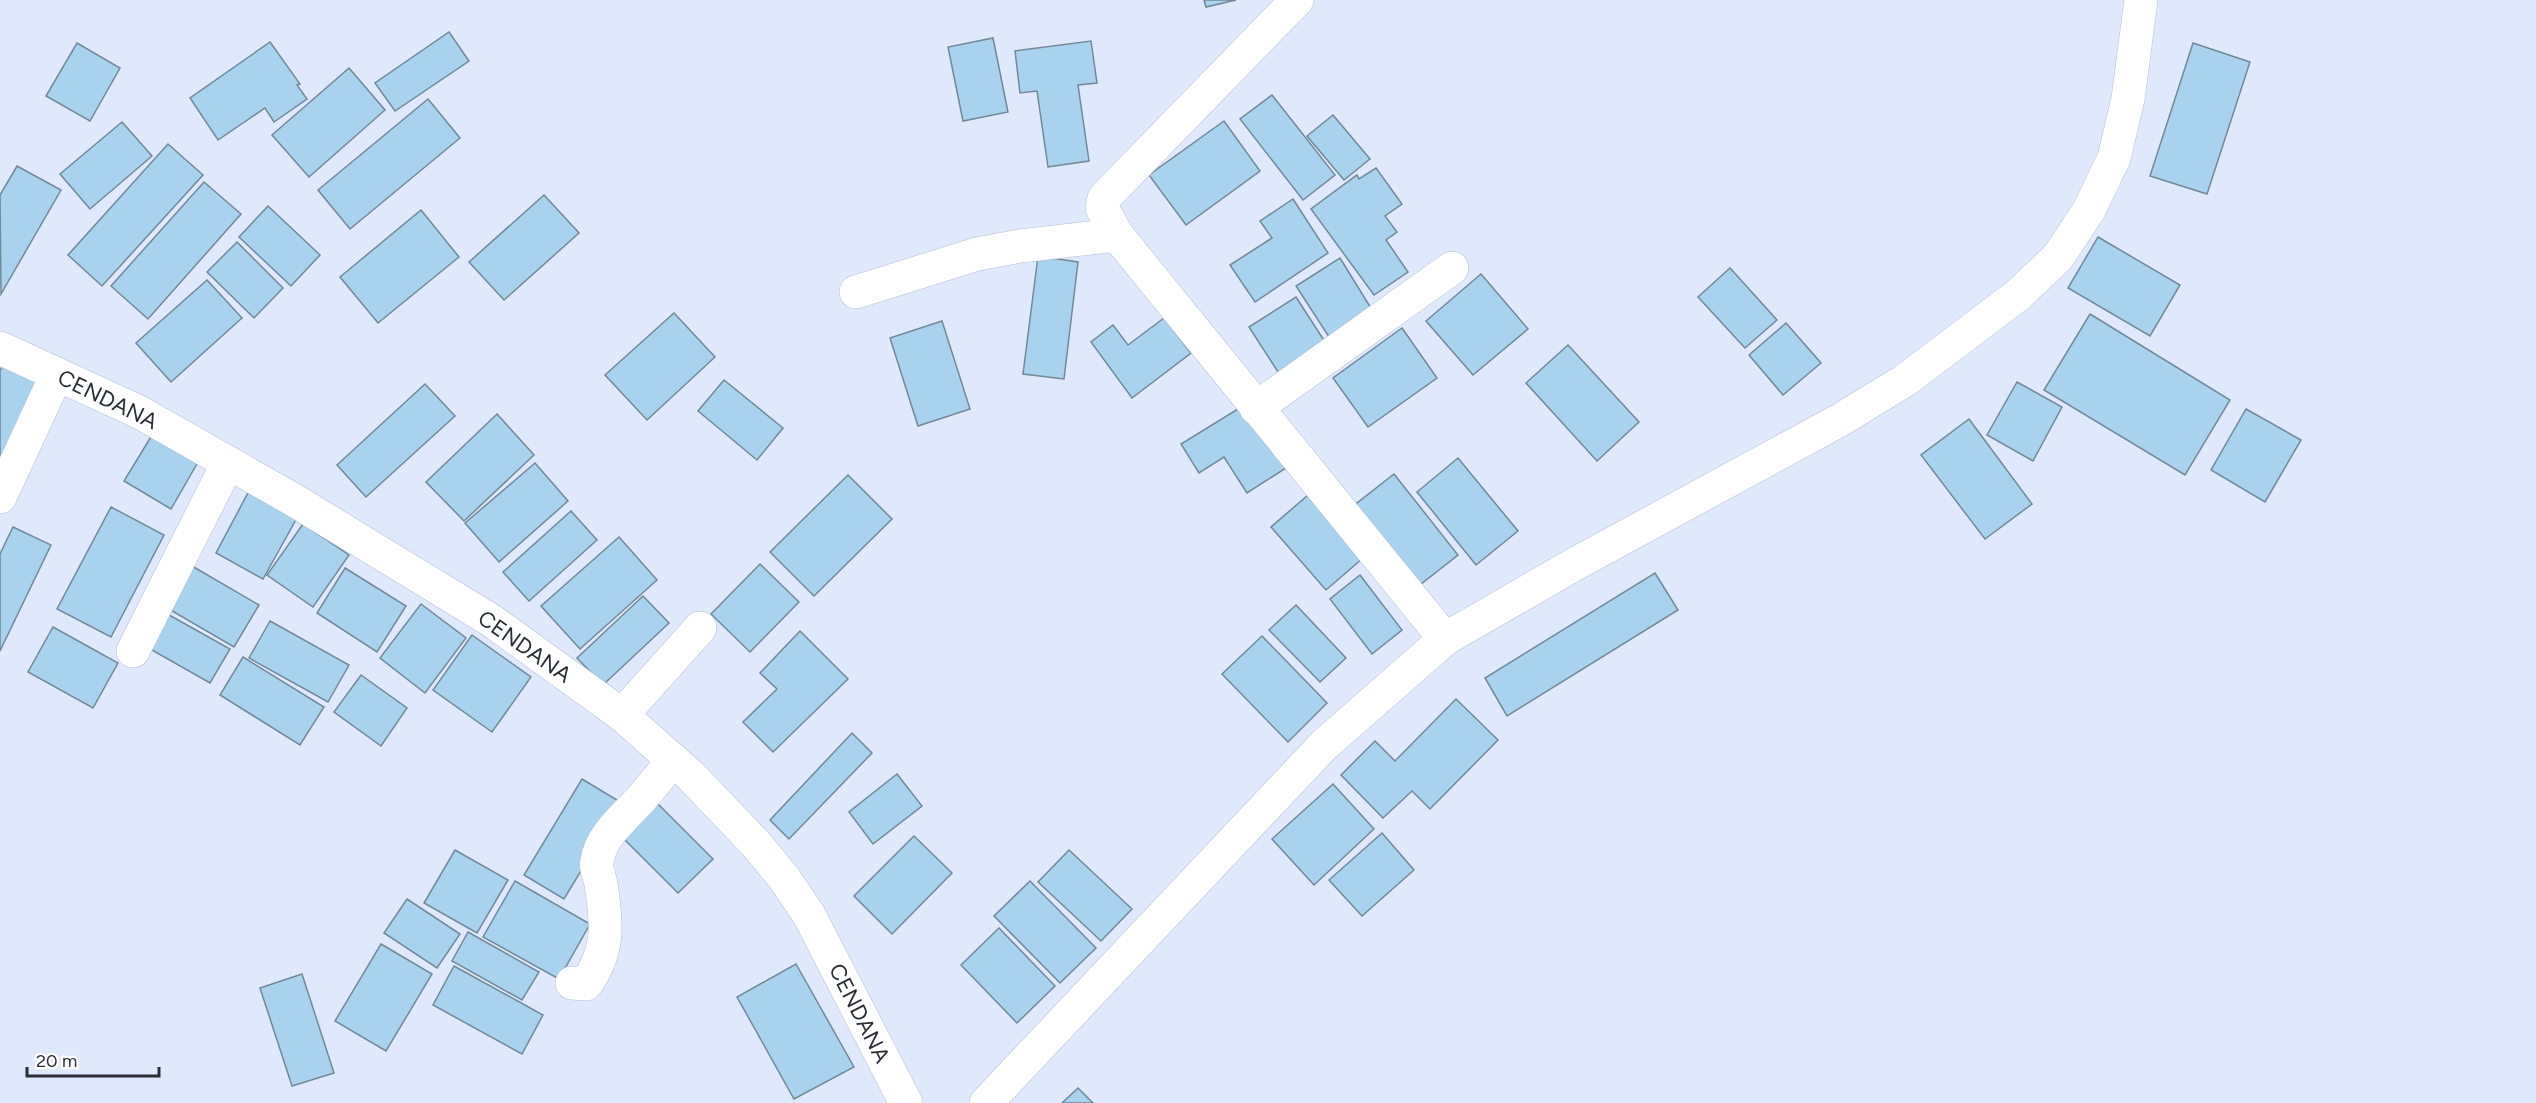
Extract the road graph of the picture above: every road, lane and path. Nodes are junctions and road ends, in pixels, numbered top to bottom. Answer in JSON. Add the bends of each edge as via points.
{"nodes":[{"id":1,"x":1297,"y":0,"type":"edge"},
{"id":2,"x":2141,"y":0,"type":"edge"},
{"id":3,"x":1117,"y":235,"type":"junction"},
{"id":4,"x":1452,"y":268,"type":"dead end"},
{"id":5,"x":856,"y":292,"type":"dead end"},
{"id":6,"x":0,"y":348,"type":"edge"},
{"id":7,"x":57,"y":374,"type":"junction"},
{"id":8,"x":1256,"y":408,"type":"junction"},
{"id":9,"x":228,"y":463,"type":"junction"},
{"id":10,"x":0,"y":497,"type":"edge"},
{"id":11,"x":700,"y":628,"type":"dead end"},
{"id":12,"x":1445,"y":639,"type":"junction"},
{"id":13,"x":133,"y":651,"type":"dead end"},
{"id":14,"x":622,"y":714,"type":"junction"},
{"id":15,"x":673,"y":760,"type":"junction"},
{"id":16,"x":572,"y":983,"type":"dead end"},
{"id":17,"x":906,"y":1103,"type":"edge"},
{"id":18,"x":986,"y":1103,"type":"edge"}],
"edges":[{"from":1,"to":3,"type":"street","via":[[1104,198],[1102,208]]},
{"from":2,"to":12,"type":"street","via":[[2128,99],[2114,158],[2089,210],[2058,256],[2018,295],[1904,381],[1840,420]]},
{"from":3,"to":5,"type":"street","via":[[977,254]]},
{"from":3,"to":8,"type":"street"},
{"from":4,"to":8,"type":"street"},
{"from":6,"to":7,"type":"street","name":"CENDANA"},
{"from":7,"to":9,"type":"street","name":"CENDANA","via":[[139,412]]},
{"from":7,"to":10,"type":"street"},
{"from":8,"to":12,"type":"street"},
{"from":9,"to":13,"type":"street"},
{"from":9,"to":14,"type":"street","name":"CENDANA","via":[[492,621]]},
{"from":11,"to":14,"type":"street"},
{"from":12,"to":18,"type":"street","via":[[1324,745]]},
{"from":14,"to":15,"type":"street","name":"CENDANA"},
{"from":15,"to":16,"type":"street","via":[[621,817],[596,862],[606,922],[604,948],[598,967],[586,984]]},
{"from":15,"to":17,"type":"street","name":"CENDANA","via":[[784,878],[814,926]]}]}
